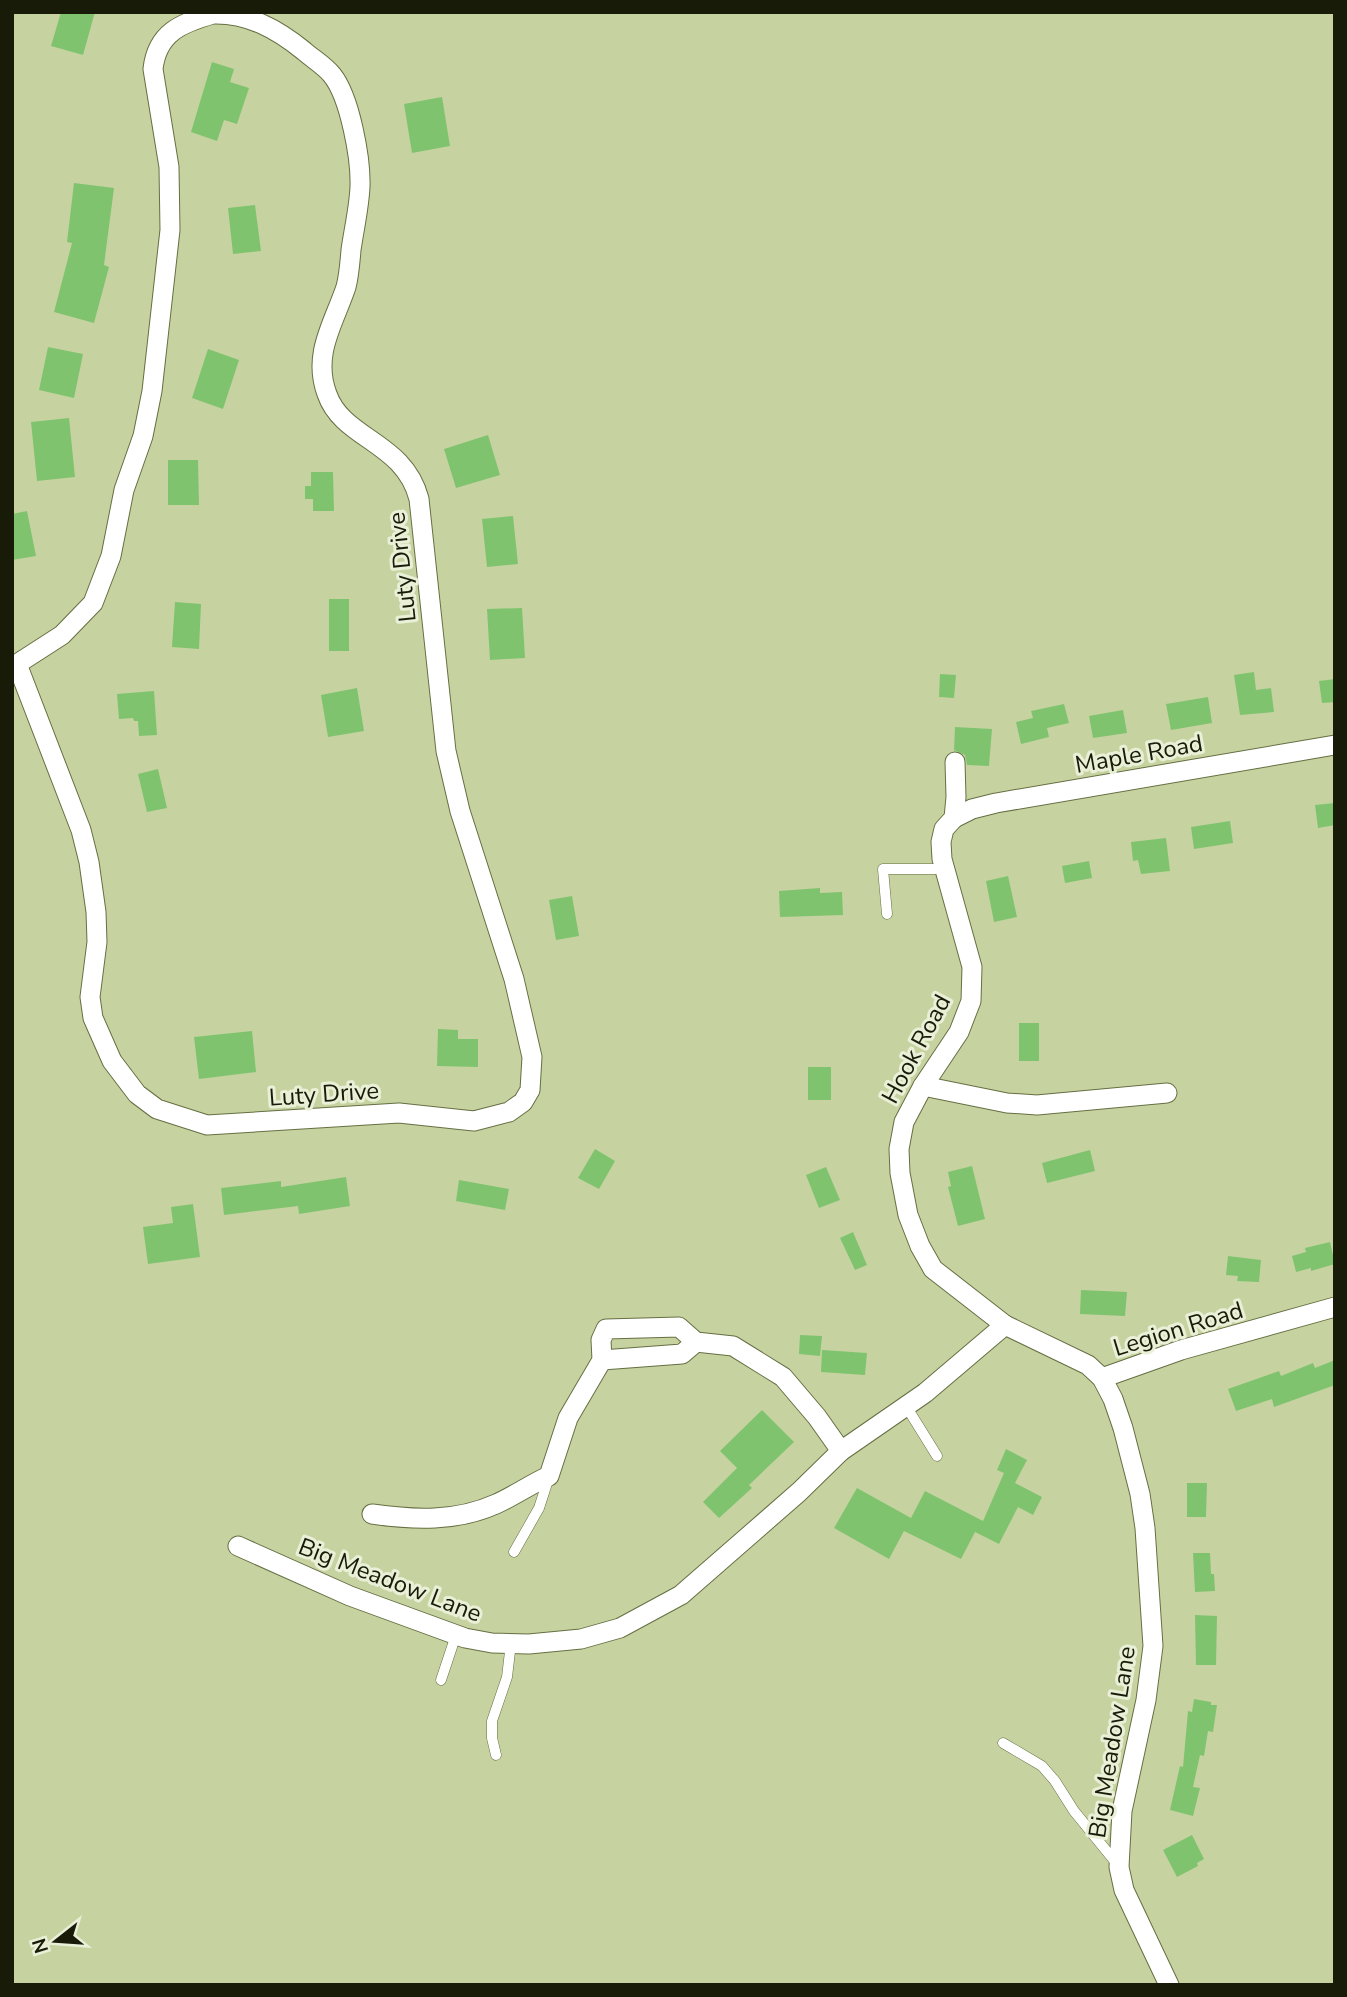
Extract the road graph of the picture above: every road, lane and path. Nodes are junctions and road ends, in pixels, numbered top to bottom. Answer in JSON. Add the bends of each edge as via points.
{"nodes":[{"id":1,"x":15,"y":665,"type":"edge"},
{"id":2,"x":1335,"y":746,"type":"edge"},
{"id":3,"x":955,"y":762,"type":"dead end"},
{"id":4,"x":954,"y":818,"type":"junction"},
{"id":5,"x":944,"y":869,"type":"junction"},
{"id":6,"x":887,"y":914,"type":"dead end"},
{"id":7,"x":923,"y":1086,"type":"junction"},
{"id":8,"x":1167,"y":1093,"type":"dead end"},
{"id":9,"x":1335,"y":1307,"type":"edge"},
{"id":10,"x":1005,"y":1325,"type":"junction"},
{"id":11,"x":696,"y":1342,"type":"junction"},
{"id":12,"x":602,"y":1360,"type":"junction"},
{"id":13,"x":1102,"y":1378,"type":"junction"},
{"id":14,"x":906,"y":1406,"type":"junction"},
{"id":15,"x":841,"y":1451,"type":"junction"},
{"id":16,"x":937,"y":1456,"type":"dead end"},
{"id":17,"x":549,"y":1476,"type":"junction"},
{"id":18,"x":372,"y":1514,"type":"dead end"},
{"id":19,"x":238,"y":1546,"type":"dead end"},
{"id":20,"x":514,"y":1552,"type":"dead end"},
{"id":21,"x":456,"y":1635,"type":"junction"},
{"id":22,"x":510,"y":1643,"type":"junction"},
{"id":23,"x":442,"y":1680,"type":"dead end"},
{"id":24,"x":1003,"y":1743,"type":"dead end"},
{"id":25,"x":496,"y":1755,"type":"dead end"},
{"id":26,"x":1119,"y":1865,"type":"junction"},
{"id":27,"x":1169,"y":1985,"type":"edge"}],
"edges":[{"from":1,"to":1,"type":"street","name":"Luty Drive","via":[[81,830],[89,862],[97,942],[90,998],[93,1018],[112,1061],[137,1094],[158,1109],[207,1125],[399,1113],[474,1121],[509,1112],[523,1102],[530,1090],[532,1057],[514,979],[460,811],[446,751],[414,481],[402,465],[336,412],[326,393],[321,364],[327,331],[346,285],[360,184],[353,129],[345,97],[332,74],[282,33],[253,20],[228,14],[191,20],[162,40],[155,53],[153,69],[169,167],[170,230],[143,436],[124,490],[111,556],[93,603],[62,635]]},
{"from":2,"to":4,"type":"street","name":"Maple Road","via":[[996,803]]},
{"from":3,"to":4,"type":"street","name":"Hook Road"},
{"from":4,"to":5,"type":"street","name":"Hook Road","via":[[940,842]]},
{"from":5,"to":6,"type":"lane","via":[[883,869]]},
{"from":5,"to":7,"type":"street","name":"Hook Road","via":[[972,967],[971,1001],[959,1031]]},
{"from":7,"to":8,"type":"street","via":[[1037,1105]]},
{"from":7,"to":10,"type":"street","name":"Hook Road","via":[[904,1122],[899,1149],[908,1215],[933,1269]]},
{"from":9,"to":13,"type":"street","name":"Legion Road","via":[[1181,1350]]},
{"from":10,"to":13,"type":"street","name":"Legion Road","via":[[1088,1365]]},
{"from":10,"to":14,"type":"street","name":"Big Meadow Lane"},
{"from":11,"to":12,"type":"street","via":[[682,1354]]},
{"from":11,"to":12,"type":"street","via":[[679,1327],[606,1329],[601,1340]]},
{"from":11,"to":15,"type":"street","via":[[733,1346],[783,1377]]},
{"from":12,"to":17,"type":"street","via":[[568,1418]]},
{"from":13,"to":26,"type":"street","name":"Big Meadow Lane","via":[[1123,1428],[1140,1494],[1152,1605],[1153,1646],[1122,1811]]},
{"from":14,"to":15,"type":"street","name":"Big Meadow Lane"},
{"from":14,"to":16,"type":"lane"},
{"from":15,"to":22,"type":"street","name":"Big Meadow Lane","via":[[681,1595],[648,1615],[581,1639]]},
{"from":17,"to":18,"type":"street","via":[[469,1513],[436,1519]]},
{"from":17,"to":20,"type":"lane","via":[[539,1508]]},
{"from":19,"to":21,"type":"street","name":"Big Meadow Lane","via":[[350,1596]]},
{"from":21,"to":22,"type":"street","name":"Big Meadow Lane"},
{"from":21,"to":23,"type":"lane"},
{"from":22,"to":25,"type":"lane","via":[[507,1677],[492,1721]]},
{"from":24,"to":26,"type":"lane","via":[[1042,1766]]},
{"from":26,"to":27,"type":"street","name":"Big Meadow Lane","via":[[1124,1890]]}]}
